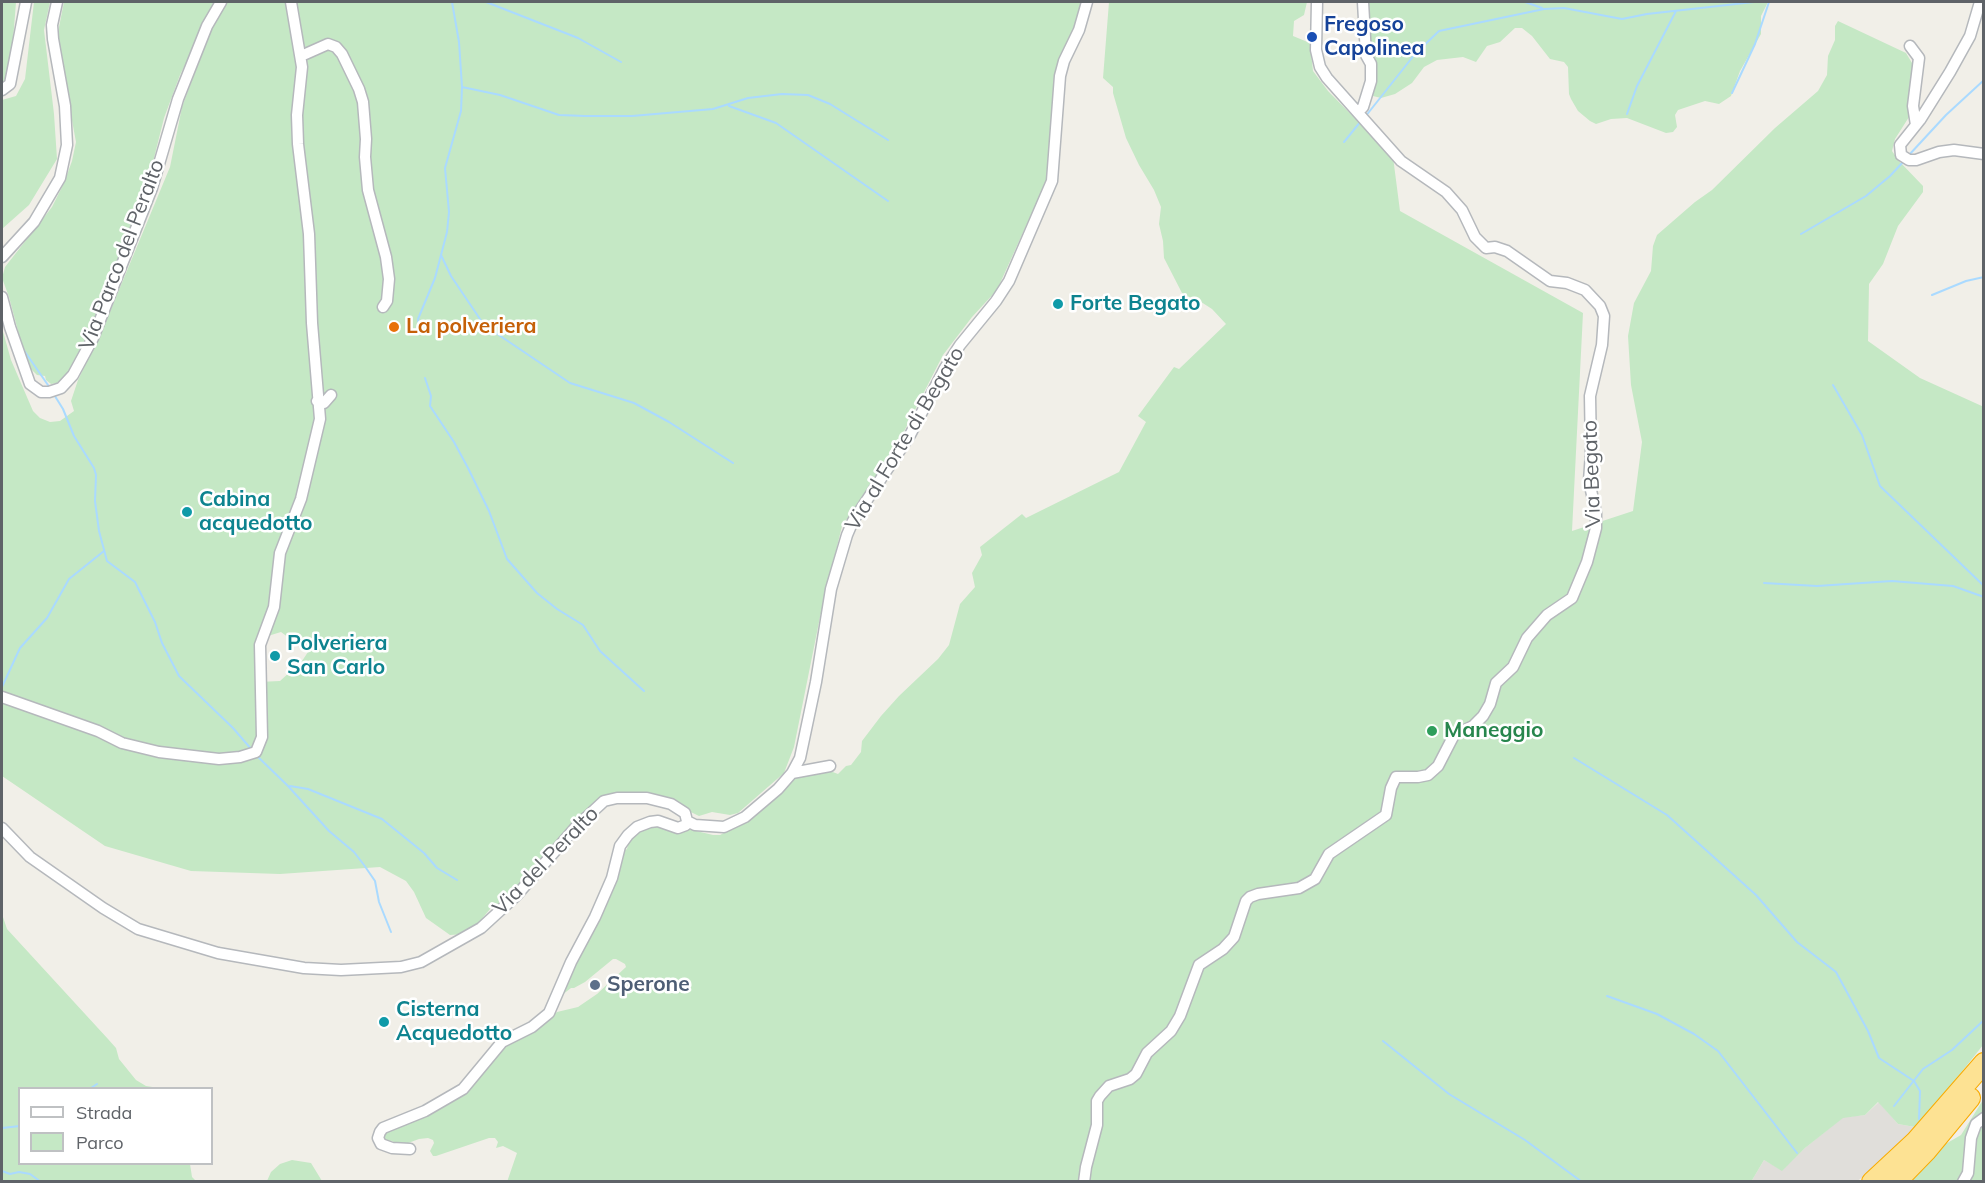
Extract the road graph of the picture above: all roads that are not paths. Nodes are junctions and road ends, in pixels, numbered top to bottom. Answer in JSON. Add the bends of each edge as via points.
{"nodes":[{"id":1,"x":26,"y":2,"type":"edge"},
{"id":2,"x":57,"y":2,"type":"edge"},
{"id":3,"x":221,"y":2,"type":"edge"},
{"id":4,"x":291,"y":2,"type":"edge"},
{"id":5,"x":1087,"y":2,"type":"edge"},
{"id":6,"x":1317,"y":2,"type":"edge"},
{"id":7,"x":1363,"y":2,"type":"edge"},
{"id":8,"x":1980,"y":2,"type":"edge"},
{"id":9,"x":1910,"y":46,"type":"dead end"},
{"id":10,"x":301,"y":56,"type":"junction"},
{"id":11,"x":6,"y":87,"type":"edge"},
{"id":12,"x":1358,"y":112,"type":"junction"},
{"id":13,"x":1916,"y":125,"type":"junction"},
{"id":14,"x":1983,"y":154,"type":"edge"},
{"id":15,"x":2,"y":257,"type":"edge"},
{"id":16,"x":2,"y":297,"type":"edge"},
{"id":17,"x":382,"y":308,"type":"dead end"},
{"id":18,"x":331,"y":395,"type":"dead end"},
{"id":19,"x":317,"y":401,"type":"junction"},
{"id":20,"x":2,"y":698,"type":"edge"},
{"id":21,"x":830,"y":766,"type":"dead end"},
{"id":22,"x":792,"y":772,"type":"junction"},
{"id":23,"x":687,"y":821,"type":"junction"},
{"id":24,"x":2,"y":828,"type":"edge"},
{"id":25,"x":1983,"y":1063,"type":"edge"},
{"id":26,"x":1983,"y":1083,"type":"edge"},
{"id":27,"x":1983,"y":1118,"type":"edge"},
{"id":28,"x":410,"y":1149,"type":"dead end"},
{"id":29,"x":1084,"y":1182,"type":"edge"},
{"id":30,"x":1872,"y":1182,"type":"edge"},
{"id":31,"x":1896,"y":1182,"type":"edge"},
{"id":32,"x":1963,"y":1182,"type":"edge"}],
"edges":[{"from":1,"to":11,"type":"street"},
{"from":2,"to":15,"type":"street","via":[[52,25],[67,145],[60,178],[34,222]]},
{"from":3,"to":16,"type":"street","name":"Via Parco del Peralto","via":[[207,26],[178,99],[152,188],[93,338],[73,375],[61,388],[41,392],[30,384]]},
{"from":4,"to":10,"type":"street"},
{"from":5,"to":22,"type":"street","name":"Via al Forte di Begato","via":[[1060,76],[1052,181],[1009,281],[945,368],[910,435],[847,535],[831,589],[800,758]]},
{"from":6,"to":12,"type":"street","via":[[1316,50],[1320,67]]},
{"from":7,"to":12,"type":"street","via":[[1371,81]]},
{"from":8,"to":13,"type":"street","via":[[1970,36]]},
{"from":9,"to":13,"type":"street","via":[[1919,58],[1913,106]]},
{"from":10,"to":17,"type":"street","via":[[328,44],[336,47],[359,89],[366,139],[362,156],[389,279],[387,301]]},
{"from":10,"to":19,"type":"street","via":[[298,144],[309,234]]},
{"from":12,"to":29,"type":"street","name":"Via Begato","via":[[1405,166],[1446,192],[1486,248],[1507,251],[1545,278],[1579,287],[1596,299],[1603,311],[1602,345],[1590,396],[1588,481],[1596,528],[1572,598],[1548,615],[1527,638],[1512,667],[1496,683],[1484,716],[1454,735],[1438,766],[1428,775],[1396,777],[1386,815],[1329,854],[1322,870],[1308,884],[1258,894],[1246,901],[1234,937],[1199,965],[1171,1031],[1147,1053],[1136,1074],[1109,1086],[1097,1101],[1097,1125]]},
{"from":13,"to":14,"type":"street","via":[[1900,145],[1901,155],[1909,160],[1954,150]]},
{"from":18,"to":19,"type":"street","via":[[324,403]]},
{"from":19,"to":20,"type":"street","via":[[320,419],[311,463],[280,553],[274,607],[260,645],[262,736],[256,752],[219,759],[159,752],[122,743]]},
{"from":21,"to":22,"type":"street"},
{"from":22,"to":23,"type":"street","name":"Via al Forte di Begato","via":[[745,817],[724,827]]},
{"from":23,"to":24,"type":"street","name":"Via del Peralto","via":[[685,813],[671,804],[647,798],[604,801],[481,928],[421,962],[341,970],[304,968],[218,953],[138,929],[30,857]]},
{"from":23,"to":28,"type":"street","name":"Via del Peralto","via":[[678,828],[650,822],[628,835],[620,846],[612,878],[595,917],[549,1013],[502,1042],[463,1089],[380,1132],[381,1144]]},
{"from":25,"to":30,"type":"highway","via":[[1916,1141]]},
{"from":26,"to":31,"type":"highway"},
{"from":27,"to":32,"type":"street","via":[[1971,1138],[1968,1173]]}]}
